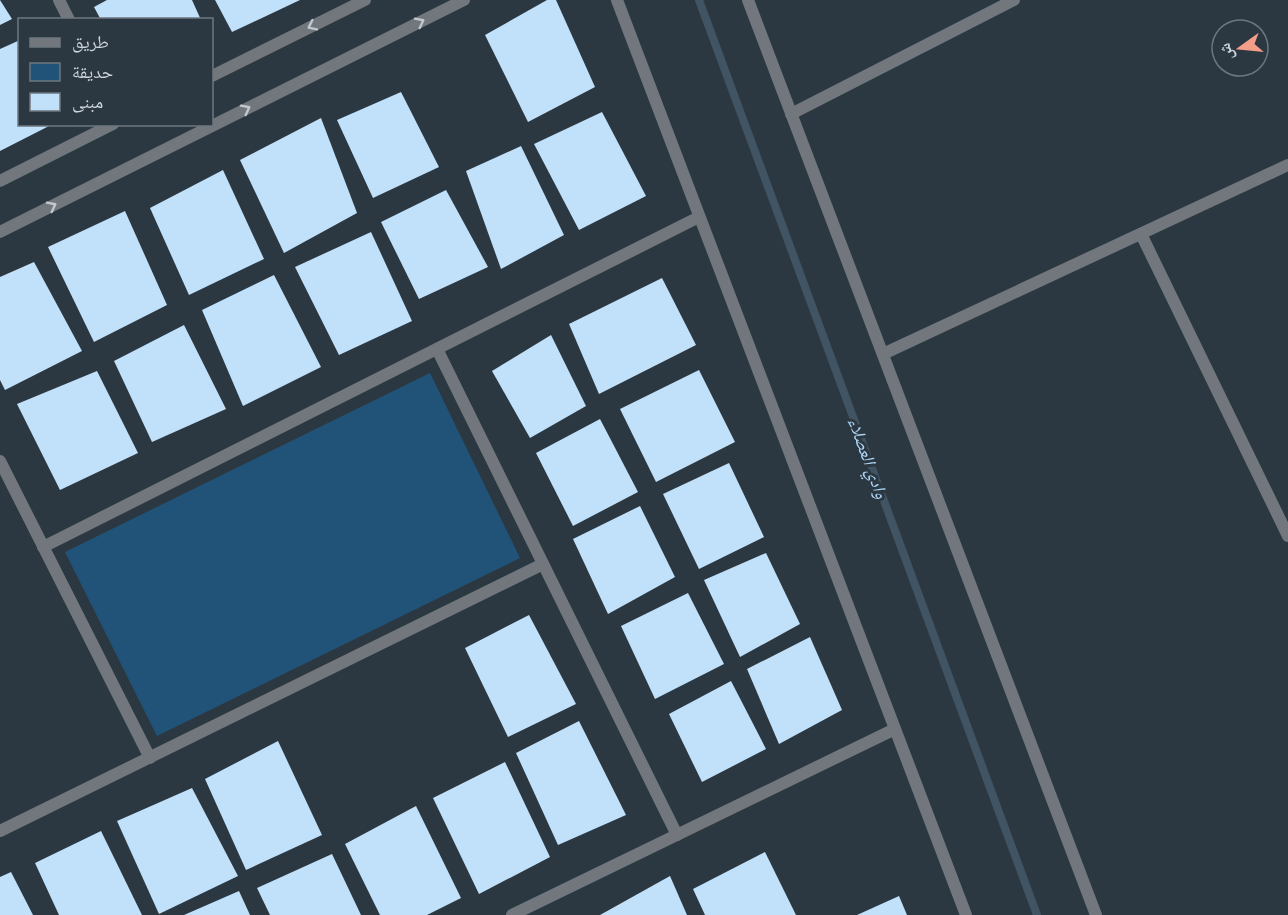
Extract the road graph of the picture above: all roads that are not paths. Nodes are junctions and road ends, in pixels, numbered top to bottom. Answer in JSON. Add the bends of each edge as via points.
{"nodes":[{"id":1,"x":59,"y":0,"type":"edge"},
{"id":2,"x":365,"y":0,"type":"edge"},
{"id":3,"x":464,"y":0,"type":"edge"},
{"id":4,"x":616,"y":0,"type":"edge"},
{"id":5,"x":748,"y":0,"type":"edge"},
{"id":6,"x":1014,"y":0,"type":"edge"},
{"id":7,"x":68,"y":18,"type":"edge"},
{"id":8,"x":213,"y":76,"type":"edge"},
{"id":9,"x":791,"y":114,"type":"junction"},
{"id":10,"x":109,"y":126,"type":"edge"},
{"id":11,"x":212,"y":126,"type":"edge"},
{"id":12,"x":213,"y":126,"type":"edge"},
{"id":13,"x":1288,"y":165,"type":"edge"},
{"id":14,"x":0,"y":181,"type":"edge"},
{"id":15,"x":699,"y":217,"type":"junction"},
{"id":16,"x":0,"y":232,"type":"edge"},
{"id":17,"x":1141,"y":234,"type":"junction"},
{"id":18,"x":437,"y":349,"type":"junction"},
{"id":19,"x":883,"y":354,"type":"junction"},
{"id":20,"x":0,"y":461,"type":"edge"},
{"id":21,"x":1288,"y":536,"type":"edge"},
{"id":22,"x":43,"y":547,"type":"junction"},
{"id":23,"x":543,"y":564,"type":"junction"},
{"id":24,"x":895,"y":729,"type":"junction"},
{"id":25,"x":150,"y":758,"type":"junction"},
{"id":26,"x":0,"y":831,"type":"edge"},
{"id":27,"x":677,"y":835,"type":"junction"},
{"id":28,"x":512,"y":915,"type":"edge"},
{"id":29,"x":966,"y":915,"type":"edge"},
{"id":30,"x":1096,"y":915,"type":"edge"}],
"edges":[{"from":1,"to":7,"type":"street"},
{"from":2,"to":8,"type":"street","one_way":true},
{"from":12,"to":3,"type":"street","one_way":true},
{"from":4,"to":15,"type":"street"},
{"from":5,"to":9,"type":"street"},
{"from":6,"to":9,"type":"street"},
{"from":9,"to":19,"type":"street"},
{"from":10,"to":14,"type":"street"},
{"from":16,"to":11,"type":"street","one_way":true},
{"from":13,"to":17,"type":"street"},
{"from":15,"to":18,"type":"street"},
{"from":15,"to":24,"type":"street"},
{"from":17,"to":19,"type":"street"},
{"from":17,"to":21,"type":"street"},
{"from":18,"to":22,"type":"street"},
{"from":18,"to":23,"type":"street"},
{"from":19,"to":30,"type":"street"},
{"from":20,"to":22,"type":"street"},
{"from":22,"to":25,"type":"street"},
{"from":23,"to":25,"type":"street"},
{"from":23,"to":27,"type":"street"},
{"from":24,"to":27,"type":"street"},
{"from":24,"to":29,"type":"street"},
{"from":25,"to":26,"type":"street"},
{"from":27,"to":28,"type":"street"}]}
